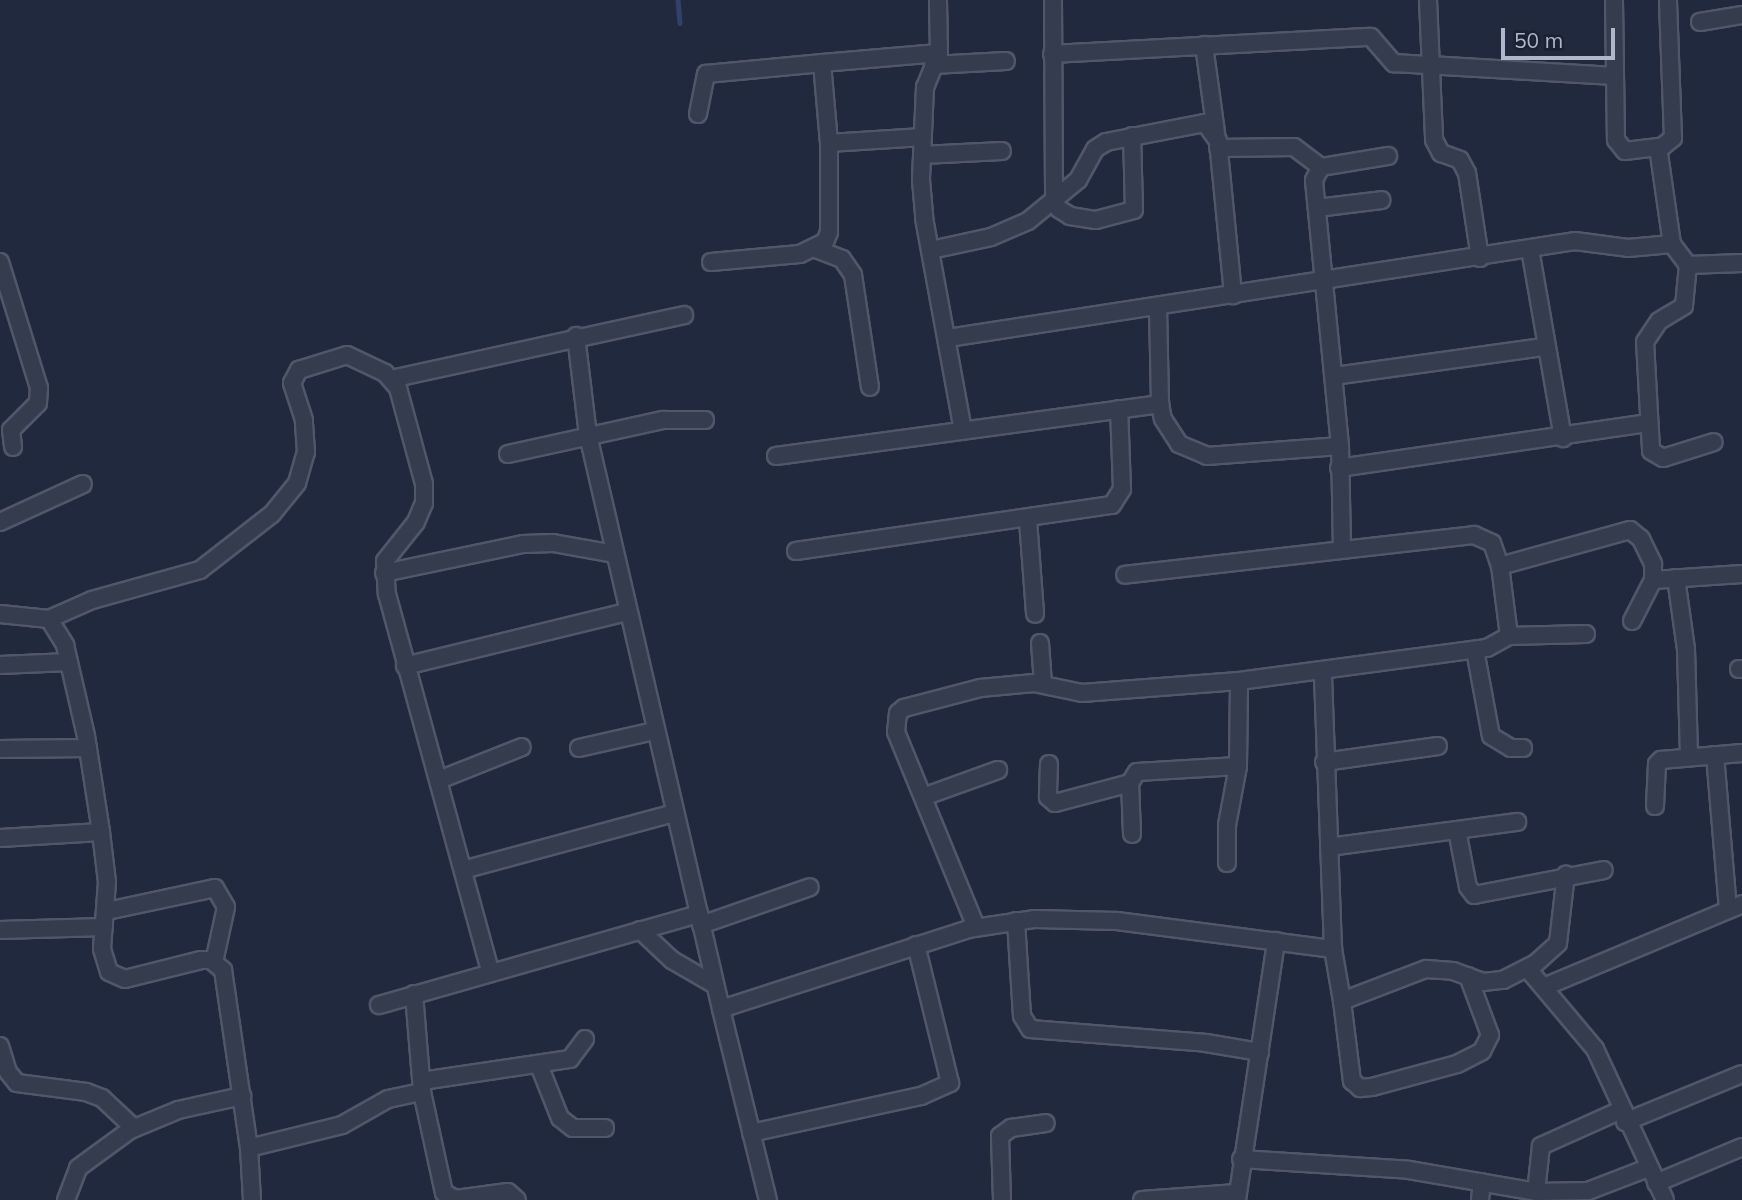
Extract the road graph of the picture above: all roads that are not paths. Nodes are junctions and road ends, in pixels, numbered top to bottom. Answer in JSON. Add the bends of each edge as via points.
{"nodes":[{"id":1,"x":938,"y":0,"type":"edge"},
{"id":2,"x":1053,"y":0,"type":"edge"},
{"id":3,"x":1428,"y":0,"type":"edge"},
{"id":4,"x":1614,"y":0,"type":"edge"},
{"id":5,"x":1668,"y":0,"type":"edge"},
{"id":6,"x":1742,"y":15,"type":"edge"},
{"id":7,"x":1700,"y":22,"type":"dead end"},
{"id":8,"x":1204,"y":46,"type":"junction"},
{"id":9,"x":1052,"y":54,"type":"junction"},
{"id":10,"x":936,"y":59,"type":"junction"},
{"id":11,"x":1006,"y":61,"type":"dead end"},
{"id":12,"x":822,"y":63,"type":"junction"},
{"id":13,"x":1431,"y":67,"type":"junction"},
{"id":14,"x":1615,"y":76,"type":"junction"},
{"id":15,"x":698,"y":114,"type":"dead end"},
{"id":16,"x":1132,"y":136,"type":"junction"},
{"id":17,"x":923,"y":137,"type":"junction"},
{"id":18,"x":1217,"y":140,"type":"junction"},
{"id":19,"x":829,"y":143,"type":"junction"},
{"id":20,"x":1658,"y":147,"type":"junction"},
{"id":21,"x":1002,"y":151,"type":"dead end"},
{"id":22,"x":922,"y":155,"type":"junction"},
{"id":23,"x":1388,"y":156,"type":"dead end"},
{"id":24,"x":1321,"y":167,"type":"junction"},
{"id":25,"x":1382,"y":200,"type":"dead end"},
{"id":26,"x":1054,"y":202,"type":"junction"},
{"id":27,"x":1317,"y":208,"type":"junction"},
{"id":28,"x":1672,"y":244,"type":"junction"},
{"id":29,"x":816,"y":249,"type":"junction"},
{"id":30,"x":1530,"y":249,"type":"junction"},
{"id":31,"x":930,"y":250,"type":"junction"},
{"id":32,"x":1480,"y":258,"type":"junction"},
{"id":33,"x":0,"y":262,"type":"edge"},
{"id":34,"x":711,"y":262,"type":"dead end"},
{"id":35,"x":1742,"y":263,"type":"edge"},
{"id":36,"x":1688,"y":265,"type":"junction"},
{"id":37,"x":1325,"y":281,"type":"junction"},
{"id":38,"x":1233,"y":295,"type":"junction"},
{"id":39,"x":6,"y":307,"type":"edge"},
{"id":40,"x":1158,"y":307,"type":"junction"},
{"id":41,"x":684,"y":315,"type":"dead end"},
{"id":42,"x":576,"y":336,"type":"junction"},
{"id":43,"x":948,"y":338,"type":"junction"},
{"id":44,"x":1544,"y":347,"type":"junction"},
{"id":45,"x":1334,"y":376,"type":"junction"},
{"id":46,"x":391,"y":379,"type":"junction"},
{"id":47,"x":870,"y":387,"type":"dead end"},
{"id":48,"x":1160,"y":404,"type":"junction"},
{"id":49,"x":1119,"y":409,"type":"junction"},
{"id":50,"x":705,"y":420,"type":"dead end"},
{"id":51,"x":1649,"y":423,"type":"junction"},
{"id":52,"x":963,"y":430,"type":"junction"},
{"id":53,"x":588,"y":435,"type":"junction"},
{"id":54,"x":1563,"y":438,"type":"junction"},
{"id":55,"x":1714,"y":442,"type":"dead end"},
{"id":56,"x":1340,"y":446,"type":"junction"},
{"id":57,"x":13,"y":447,"type":"dead end"},
{"id":58,"x":508,"y":454,"type":"dead end"},
{"id":59,"x":776,"y":456,"type":"dead end"},
{"id":60,"x":1339,"y":468,"type":"junction"},
{"id":61,"x":83,"y":484,"type":"dead end"},
{"id":62,"x":1028,"y":520,"type":"junction"},
{"id":63,"x":0,"y":522,"type":"edge"},
{"id":64,"x":1342,"y":549,"type":"junction"},
{"id":65,"x":796,"y":551,"type":"dead end"},
{"id":66,"x":614,"y":554,"type":"junction"},
{"id":67,"x":1500,"y":566,"type":"junction"},
{"id":68,"x":384,"y":573,"type":"junction"},
{"id":69,"x":1125,"y":575,"type":"dead end"},
{"id":70,"x":1742,"y":575,"type":"edge"},
{"id":71,"x":1676,"y":579,"type":"junction"},
{"id":72,"x":1653,"y":580,"type":"junction"},
{"id":73,"x":627,"y":612,"type":"junction"},
{"id":74,"x":0,"y":614,"type":"edge"},
{"id":75,"x":1035,"y":614,"type":"dead end"},
{"id":76,"x":49,"y":619,"type":"junction"},
{"id":77,"x":1632,"y":621,"type":"dead end"},
{"id":78,"x":1586,"y":634,"type":"dead end"},
{"id":79,"x":1509,"y":636,"type":"junction"},
{"id":80,"x":1041,"y":643,"type":"dead end"},
{"id":81,"x":1475,"y":650,"type":"junction"},
{"id":82,"x":69,"y":662,"type":"junction"},
{"id":83,"x":0,"y":665,"type":"edge"},
{"id":84,"x":405,"y":666,"type":"junction"},
{"id":85,"x":1323,"y":671,"type":"junction"},
{"id":86,"x":1239,"y":681,"type":"junction"},
{"id":87,"x":1043,"y":684,"type":"junction"},
{"id":88,"x":654,"y":731,"type":"junction"},
{"id":89,"x":1438,"y":746,"type":"dead end"},
{"id":90,"x":522,"y":747,"type":"dead end"},
{"id":91,"x":88,"y":748,"type":"junction"},
{"id":92,"x":579,"y":748,"type":"dead end"},
{"id":93,"x":1523,"y":748,"type":"dead end"},
{"id":94,"x":0,"y":749,"type":"edge"},
{"id":95,"x":1742,"y":753,"type":"edge"},
{"id":96,"x":1715,"y":755,"type":"junction"},
{"id":97,"x":1689,"y":756,"type":"junction"},
{"id":98,"x":1324,"y":762,"type":"junction"},
{"id":99,"x":1049,"y":764,"type":"dead end"},
{"id":100,"x":1238,"y":766,"type":"junction"},
{"id":101,"x":998,"y":770,"type":"dead end"},
{"id":102,"x":439,"y":780,"type":"junction"},
{"id":103,"x":1130,"y":783,"type":"junction"},
{"id":104,"x":923,"y":796,"type":"junction"},
{"id":105,"x":1655,"y":806,"type":"dead end"},
{"id":106,"x":674,"y":813,"type":"junction"},
{"id":107,"x":1517,"y":822,"type":"dead end"},
{"id":108,"x":1457,"y":830,"type":"junction"},
{"id":109,"x":101,"y":832,"type":"junction"},
{"id":110,"x":1132,"y":834,"type":"dead end"},
{"id":111,"x":0,"y":838,"type":"edge"},
{"id":112,"x":1329,"y":847,"type":"junction"},
{"id":113,"x":1227,"y":863,"type":"dead end"},
{"id":114,"x":463,"y":870,"type":"junction"},
{"id":115,"x":1604,"y":870,"type":"dead end"},
{"id":116,"x":1566,"y":874,"type":"junction"},
{"id":117,"x":810,"y":887,"type":"dead end"},
{"id":118,"x":1735,"y":907,"type":"edge"},
{"id":119,"x":105,"y":919,"type":"junction"},
{"id":120,"x":700,"y":920,"type":"junction"},
{"id":121,"x":1016,"y":921,"type":"junction"},
{"id":122,"x":0,"y":930,"type":"edge"},
{"id":123,"x":640,"y":930,"type":"junction"},
{"id":124,"x":966,"y":930,"type":"junction"},
{"id":125,"x":1276,"y":941,"type":"junction"},
{"id":126,"x":916,"y":945,"type":"junction"},
{"id":127,"x":1333,"y":949,"type":"junction"},
{"id":128,"x":214,"y":962,"type":"junction"},
{"id":129,"x":1527,"y":968,"type":"junction"},
{"id":130,"x":491,"y":973,"type":"junction"},
{"id":131,"x":1468,"y":976,"type":"junction"},
{"id":132,"x":715,"y":985,"type":"junction"},
{"id":133,"x":1544,"y":987,"type":"junction"},
{"id":134,"x":414,"y":995,"type":"junction"},
{"id":135,"x":1342,"y":1001,"type":"junction"},
{"id":136,"x":379,"y":1004,"type":"dead end"},
{"id":137,"x":721,"y":1009,"type":"junction"},
{"id":138,"x":585,"y":1039,"type":"dead end"},
{"id":139,"x":0,"y":1046,"type":"edge"},
{"id":140,"x":1260,"y":1052,"type":"junction"},
{"id":141,"x":539,"y":1065,"type":"junction"},
{"id":142,"x":1742,"y":1074,"type":"edge"},
{"id":143,"x":422,"y":1087,"type":"junction"},
{"id":144,"x":242,"y":1096,"type":"junction"},
{"id":145,"x":1623,"y":1116,"type":"junction"},
{"id":146,"x":1046,"y":1123,"type":"dead end"},
{"id":147,"x":134,"y":1128,"type":"junction"},
{"id":148,"x":606,"y":1128,"type":"dead end"},
{"id":149,"x":751,"y":1133,"type":"junction"},
{"id":150,"x":1742,"y":1147,"type":"edge"},
{"id":151,"x":249,"y":1148,"type":"junction"},
{"id":152,"x":1241,"y":1159,"type":"junction"},
{"id":153,"x":1648,"y":1168,"type":"junction"},
{"id":154,"x":1482,"y":1182,"type":"junction"},
{"id":155,"x":1656,"y":1183,"type":"junction"},
{"id":156,"x":1536,"y":1192,"type":"junction"},
{"id":157,"x":1237,"y":1197,"type":"edge"},
{"id":158,"x":66,"y":1200,"type":"edge"},
{"id":159,"x":252,"y":1200,"type":"edge"},
{"id":160,"x":517,"y":1200,"type":"edge"},
{"id":161,"x":768,"y":1200,"type":"edge"},
{"id":162,"x":1002,"y":1200,"type":"edge"},
{"id":163,"x":1142,"y":1200,"type":"edge"},
{"id":164,"x":1480,"y":1200,"type":"edge"},
{"id":165,"x":1665,"y":1200,"type":"edge"}],
"edges":[{"from":1,"to":10,"type":"street"},
{"from":2,"to":9,"type":"street"},
{"from":3,"to":13,"type":"street"},
{"from":4,"to":14,"type":"street"},
{"from":5,"to":20,"type":"street","via":[[1673,138]]},
{"from":6,"to":7,"type":"street"},
{"from":8,"to":9,"type":"street"},
{"from":8,"to":13,"type":"street","via":[[1371,37],[1394,63]]},
{"from":8,"to":18,"type":"street"},
{"from":9,"to":26,"type":"street"},
{"from":10,"to":11,"type":"street"},
{"from":10,"to":12,"type":"street"},
{"from":10,"to":17,"type":"street","via":[[925,87]]},
{"from":12,"to":15,"type":"street","via":[[706,74]]},
{"from":12,"to":19,"type":"street"},
{"from":13,"to":14,"type":"street"},
{"from":13,"to":32,"type":"street","via":[[1436,146],[1460,160],[1467,173]]},
{"from":14,"to":20,"type":"street","via":[[1618,148]]},
{"from":16,"to":18,"type":"street","via":[[1205,123]]},
{"from":16,"to":26,"type":"street","via":[[1095,149],[1079,180]]},
{"from":16,"to":26,"type":"street","via":[[1135,210],[1122,216],[1080,218]]},
{"from":17,"to":19,"type":"street"},
{"from":17,"to":22,"type":"street"},
{"from":18,"to":24,"type":"street","via":[[1294,147]]},
{"from":18,"to":38,"type":"street"},
{"from":19,"to":29,"type":"street","via":[[829,232]]},
{"from":20,"to":28,"type":"street"},
{"from":21,"to":22,"type":"street"},
{"from":22,"to":31,"type":"street","via":[[923,218]]},
{"from":23,"to":24,"type":"street"},
{"from":24,"to":27,"type":"street","via":[[1314,180]]},
{"from":25,"to":27,"type":"street"},
{"from":26,"to":31,"type":"street","via":[[1012,229]]},
{"from":27,"to":37,"type":"street"},
{"from":28,"to":30,"type":"street","via":[[1628,248],[1592,240]]},
{"from":28,"to":36,"type":"street"},
{"from":29,"to":34,"type":"street"},
{"from":29,"to":47,"type":"street","via":[[842,259],[853,275]]},
{"from":30,"to":32,"type":"street"},
{"from":30,"to":44,"type":"street"},
{"from":31,"to":43,"type":"street"},
{"from":32,"to":37,"type":"street"},
{"from":33,"to":39,"type":"street"},
{"from":35,"to":36,"type":"street"},
{"from":36,"to":51,"type":"street","via":[[1684,306],[1647,334]]},
{"from":37,"to":38,"type":"street"},
{"from":37,"to":45,"type":"street"},
{"from":38,"to":40,"type":"street"},
{"from":39,"to":57,"type":"street","via":[[40,394],[33,410],[11,430]]},
{"from":40,"to":43,"type":"street"},
{"from":40,"to":48,"type":"street"},
{"from":41,"to":42,"type":"street"},
{"from":42,"to":46,"type":"street"},
{"from":42,"to":53,"type":"street"},
{"from":43,"to":52,"type":"street"},
{"from":44,"to":45,"type":"street"},
{"from":44,"to":54,"type":"street"},
{"from":45,"to":56,"type":"street"},
{"from":46,"to":68,"type":"street","via":[[416,446],[424,503],[416,522],[389,554]]},
{"from":46,"to":76,"type":"street","via":[[347,355],[299,370],[292,383],[304,420],[306,452],[297,483],[272,514],[200,570],[92,600]]},
{"from":48,"to":49,"type":"street"},
{"from":48,"to":56,"type":"street","via":[[1163,419],[1179,444],[1208,456]]},
{"from":49,"to":52,"type":"street"},
{"from":49,"to":62,"type":"street","via":[[1119,499],[1101,509]]},
{"from":50,"to":53,"type":"street","via":[[663,421]]},
{"from":51,"to":54,"type":"street"},
{"from":51,"to":55,"type":"street","via":[[1651,451],[1656,457]]},
{"from":52,"to":59,"type":"street"},
{"from":53,"to":58,"type":"street"},
{"from":53,"to":66,"type":"street"},
{"from":54,"to":60,"type":"street"},
{"from":56,"to":60,"type":"street"},
{"from":60,"to":64,"type":"street"},
{"from":61,"to":63,"type":"street"},
{"from":62,"to":65,"type":"street"},
{"from":62,"to":75,"type":"street"},
{"from":64,"to":67,"type":"street","via":[[1474,535],[1492,542]]},
{"from":64,"to":69,"type":"street"},
{"from":66,"to":68,"type":"street","via":[[553,543],[523,544]]},
{"from":66,"to":73,"type":"street"},
{"from":67,"to":72,"type":"street","via":[[1630,530],[1641,540],[1653,565]]},
{"from":67,"to":79,"type":"street"},
{"from":68,"to":84,"type":"street"},
{"from":70,"to":71,"type":"street"},
{"from":71,"to":72,"type":"street"},
{"from":71,"to":97,"type":"street","via":[[1686,649]]},
{"from":72,"to":77,"type":"street"},
{"from":73,"to":84,"type":"street"},
{"from":73,"to":88,"type":"street"},
{"from":74,"to":76,"type":"street"},
{"from":76,"to":82,"type":"street","via":[[61,633]]},
{"from":78,"to":79,"type":"street"},
{"from":79,"to":81,"type":"street","via":[[1504,643]]},
{"from":80,"to":87,"type":"street"},
{"from":81,"to":85,"type":"street"},
{"from":81,"to":93,"type":"street","via":[[1491,736],[1511,748]]},
{"from":82,"to":83,"type":"street"},
{"from":82,"to":91,"type":"street"},
{"from":84,"to":102,"type":"street"},
{"from":85,"to":86,"type":"street"},
{"from":85,"to":98,"type":"street"},
{"from":86,"to":87,"type":"street","via":[[1082,693]]},
{"from":86,"to":100,"type":"street"},
{"from":87,"to":104,"type":"street","via":[[980,688],[914,703],[898,713],[896,732]]},
{"from":88,"to":92,"type":"street"},
{"from":88,"to":106,"type":"street"},
{"from":89,"to":98,"type":"street"},
{"from":90,"to":102,"type":"street"},
{"from":91,"to":94,"type":"street"},
{"from":91,"to":109,"type":"street"},
{"from":95,"to":96,"type":"street"},
{"from":96,"to":97,"type":"street"},
{"from":96,"to":118,"type":"street"},
{"from":97,"to":105,"type":"street","via":[[1666,758],[1657,764]]},
{"from":98,"to":112,"type":"street"},
{"from":99,"to":103,"type":"street","via":[[1048,797],[1055,803]]},
{"from":100,"to":103,"type":"street","via":[[1142,771]]},
{"from":100,"to":113,"type":"street","via":[[1227,825]]},
{"from":101,"to":104,"type":"street"},
{"from":102,"to":114,"type":"street"},
{"from":103,"to":110,"type":"street"},
{"from":104,"to":124,"type":"street"},
{"from":106,"to":114,"type":"street"},
{"from":106,"to":120,"type":"street"},
{"from":107,"to":108,"type":"street"},
{"from":108,"to":112,"type":"street"},
{"from":108,"to":116,"type":"street","via":[[1467,883],[1481,896]]},
{"from":109,"to":111,"type":"street"},
{"from":109,"to":119,"type":"street"},
{"from":112,"to":127,"type":"street"},
{"from":114,"to":130,"type":"street"},
{"from":115,"to":116,"type":"street"},
{"from":116,"to":129,"type":"street","via":[[1558,943]]},
{"from":117,"to":120,"type":"street"},
{"from":118,"to":133,"type":"street"},
{"from":119,"to":122,"type":"street"},
{"from":119,"to":128,"type":"street","via":[[104,962],[115,978],[201,960]]},
{"from":119,"to":128,"type":"street","via":[[215,888],[226,907]]},
{"from":120,"to":123,"type":"street"},
{"from":120,"to":132,"type":"street"},
{"from":121,"to":124,"type":"street"},
{"from":121,"to":125,"type":"street","via":[[1076,918]]},
{"from":121,"to":140,"type":"street","via":[[1022,1016],[1030,1028]]},
{"from":123,"to":130,"type":"street"},
{"from":123,"to":132,"type":"street","via":[[672,960]]},
{"from":124,"to":126,"type":"street"},
{"from":125,"to":127,"type":"street"},
{"from":125,"to":140,"type":"street"},
{"from":126,"to":137,"type":"street"},
{"from":126,"to":149,"type":"street","via":[[950,1083],[922,1096]]},
{"from":127,"to":135,"type":"street"},
{"from":128,"to":144,"type":"street","via":[[225,976]]},
{"from":129,"to":131,"type":"street","via":[[1490,983]]},
{"from":129,"to":133,"type":"street"},
{"from":130,"to":134,"type":"street"},
{"from":131,"to":135,"type":"street","via":[[1426,969]]},
{"from":131,"to":135,"type":"street","via":[[1490,1035],[1482,1051],[1457,1064],[1372,1087],[1360,1088],[1352,1081]]},
{"from":132,"to":137,"type":"street"},
{"from":133,"to":145,"type":"street","via":[[1595,1049]]},
{"from":134,"to":136,"type":"street"},
{"from":134,"to":143,"type":"street"},
{"from":137,"to":149,"type":"street"},
{"from":138,"to":141,"type":"street","via":[[576,1055]]},
{"from":139,"to":147,"type":"street","via":[[8,1072],[17,1083],[102,1098]]},
{"from":140,"to":152,"type":"street"},
{"from":141,"to":143,"type":"street"},
{"from":141,"to":148,"type":"street","via":[[559,1118],[573,1128]]},
{"from":142,"to":145,"type":"street"},
{"from":143,"to":151,"type":"street","via":[[388,1099],[342,1125]]},
{"from":143,"to":160,"type":"street","via":[[444,1193],[456,1199],[508,1192]]},
{"from":144,"to":147,"type":"street","via":[[178,1110]]},
{"from":144,"to":151,"type":"street"},
{"from":145,"to":153,"type":"street"},
{"from":145,"to":156,"type":"street","via":[[1541,1146]]},
{"from":146,"to":162,"type":"street","via":[[1011,1128],[1000,1136]]},
{"from":147,"to":158,"type":"street","via":[[78,1168]]},
{"from":149,"to":161,"type":"street"},
{"from":150,"to":155,"type":"street"},
{"from":151,"to":159,"type":"street"},
{"from":152,"to":154,"type":"street","via":[[1372,1166]]},
{"from":152,"to":157,"type":"street"},
{"from":153,"to":155,"type":"street"},
{"from":153,"to":156,"type":"street","via":[[1588,1191]]},
{"from":154,"to":156,"type":"street"},
{"from":154,"to":164,"type":"street"},
{"from":155,"to":165,"type":"street"},
{"from":157,"to":163,"type":"street"}]}
